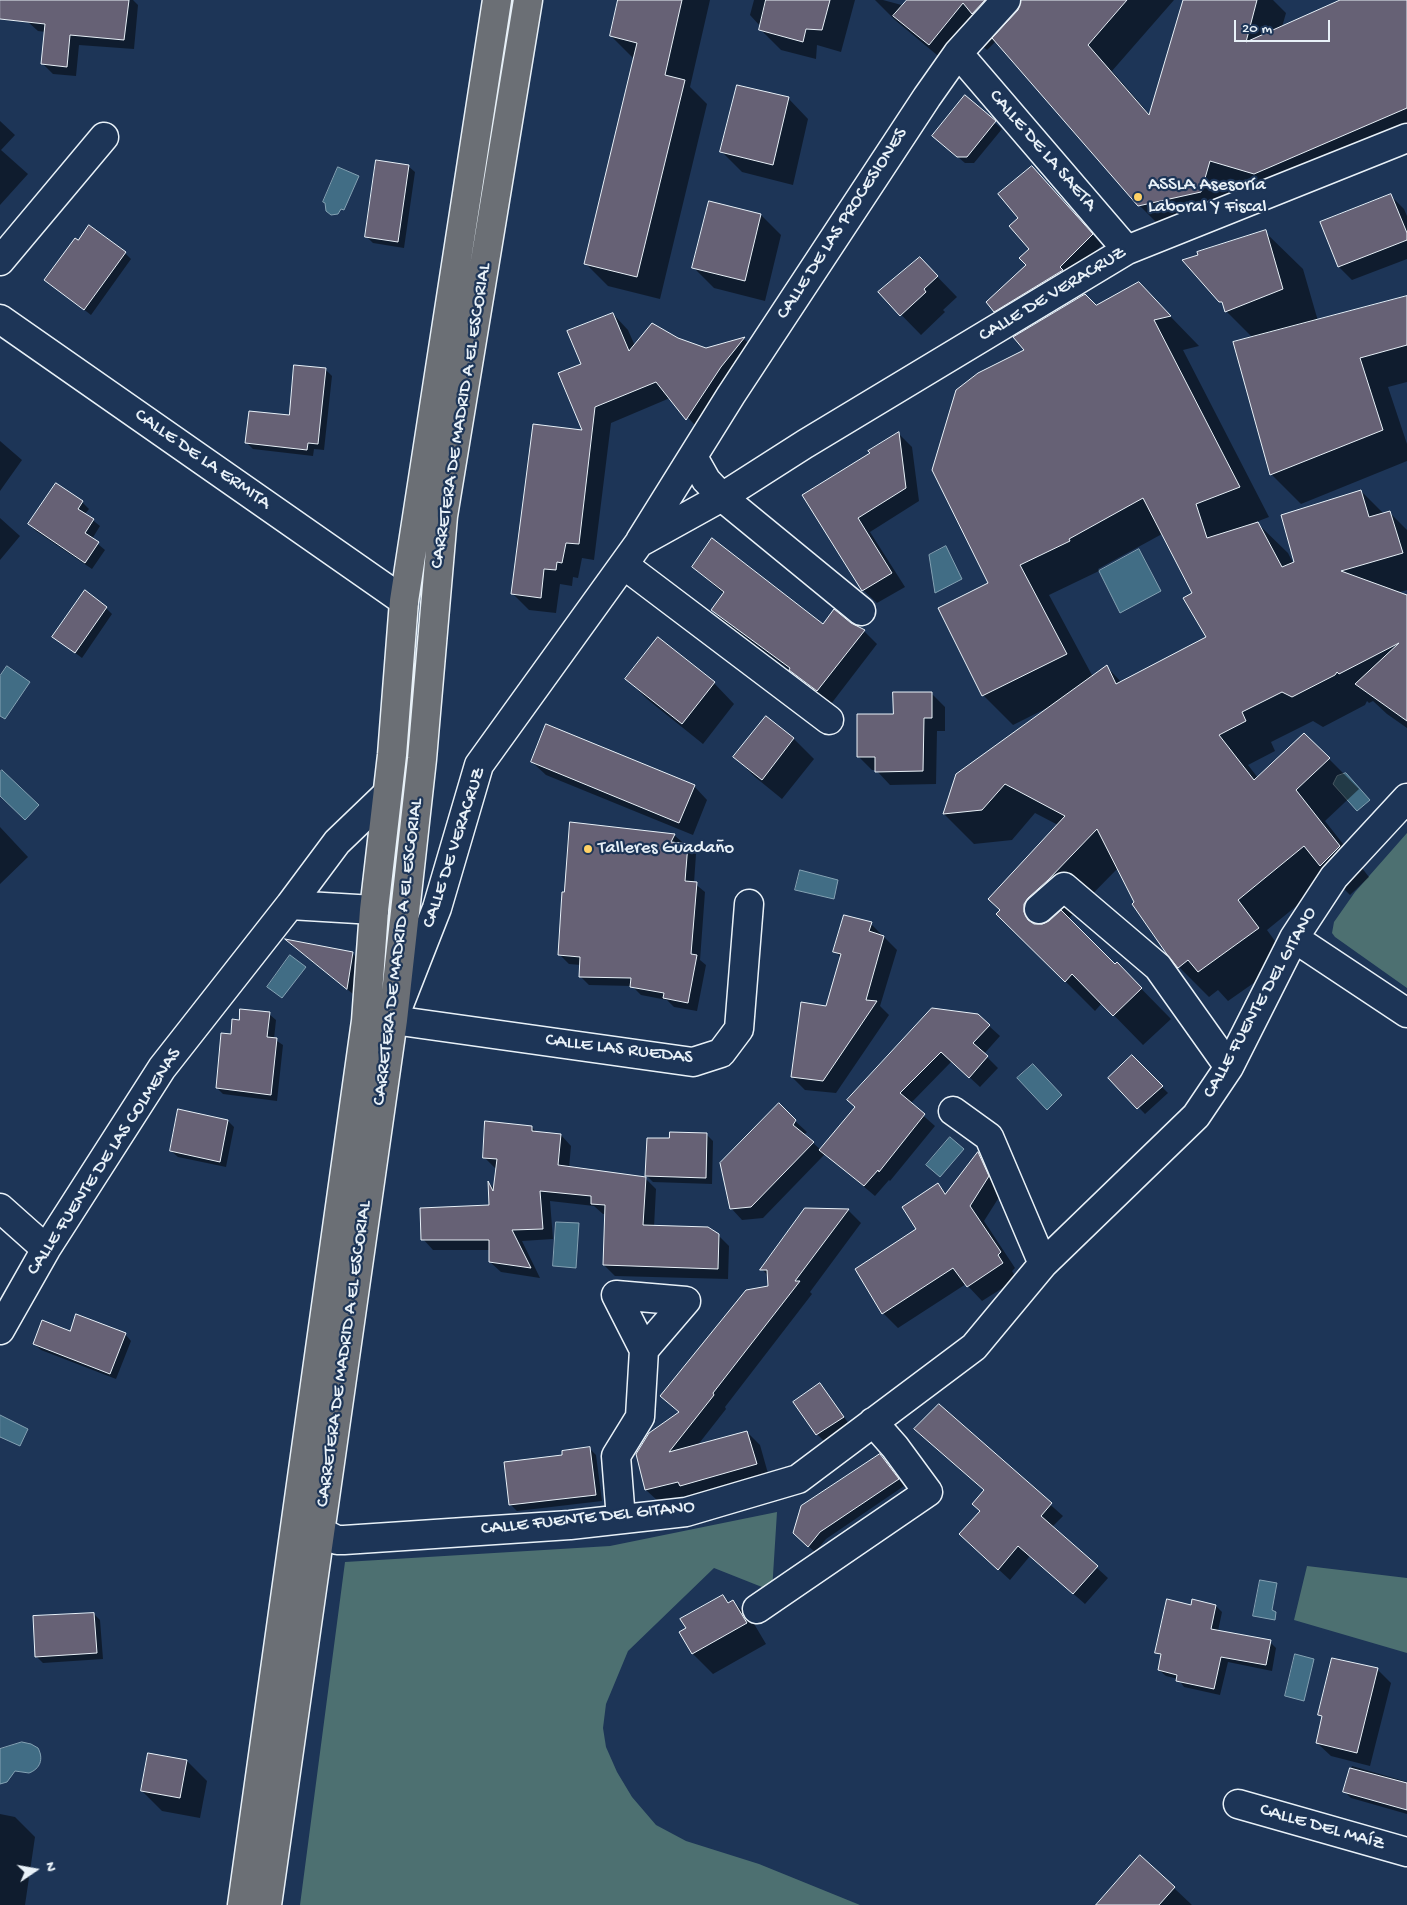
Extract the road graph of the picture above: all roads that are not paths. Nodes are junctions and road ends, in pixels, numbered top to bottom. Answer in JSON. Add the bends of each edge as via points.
{"nodes":[{"id":1,"x":497,"y":0,"type":"edge"},
{"id":2,"x":528,"y":0,"type":"edge"},
{"id":3,"x":1006,"y":0,"type":"edge"},
{"id":4,"x":958,"y":53,"type":"junction"},
{"id":5,"x":104,"y":137,"type":"dead end"},
{"id":6,"x":1407,"y":138,"type":"edge"},
{"id":7,"x":1127,"y":250,"type":"junction"},
{"id":8,"x":0,"y":261,"type":"edge"},
{"id":9,"x":0,"y":318,"type":"edge"},
{"id":10,"x":693,"y":457,"type":"junction"},
{"id":11,"x":722,"y":497,"type":"junction"},
{"id":12,"x":639,"y":542,"type":"junction"},
{"id":13,"x":624,"y":565,"type":"junction"},
{"id":14,"x":404,"y":601,"type":"junction"},
{"id":15,"x":861,"y":611,"type":"dead end"},
{"id":16,"x":829,"y":720,"type":"dead end"},
{"id":17,"x":387,"y":794,"type":"junction"},
{"id":18,"x":1407,"y":798,"type":"edge"},
{"id":19,"x":749,"y":904,"type":"dead end"},
{"id":20,"x":290,"y":905,"type":"junction"},
{"id":21,"x":1039,"y":909,"type":"dead end"},
{"id":22,"x":374,"y":910,"type":"junction"},
{"id":23,"x":1294,"y":938,"type":"junction"},
{"id":24,"x":1407,"y":1013,"type":"edge"},
{"id":25,"x":393,"y":1020,"type":"junction"},
{"id":26,"x":1229,"y":1067,"type":"junction"},
{"id":27,"x":953,"y":1112,"type":"dead end"},
{"id":28,"x":0,"y":1208,"type":"edge"},
{"id":29,"x":46,"y":1250,"type":"junction"},
{"id":30,"x":1043,"y":1264,"type":"junction"},
{"id":31,"x":0,"y":1330,"type":"edge"},
{"id":32,"x":644,"y":1350,"type":"dead end"},
{"id":33,"x":873,"y":1422,"type":"junction"},
{"id":34,"x":621,"y":1519,"type":"junction"},
{"id":35,"x":319,"y":1531,"type":"junction"},
{"id":36,"x":757,"y":1609,"type":"dead end"},
{"id":37,"x":1238,"y":1804,"type":"dead end"},
{"id":38,"x":1407,"y":1852,"type":"edge"},
{"id":39,"x":242,"y":1905,"type":"edge"},
{"id":40,"x":267,"y":1905,"type":"edge"}],
"edges":[{"from":1,"to":14,"type":"highway","name":"CARRETERA DE MADRID A EL ESCORIAL"},
{"from":2,"to":25,"type":"highway","name":"CARRETERA DE MADRID A EL ESCORIAL","via":[[443,516],[422,759]]},
{"from":3,"to":4,"type":"street","name":"CALLE DE LAS PROCESIONES"},
{"from":4,"to":7,"type":"street","name":"CALLE DE LA SAETA"},
{"from":4,"to":10,"type":"street","name":"CALLE DE LAS PROCESIONES","via":[[816,264]]},
{"from":5,"to":8,"type":"street"},
{"from":6,"to":7,"type":"street","name":"CALLE DE VERACRUZ"},
{"from":7,"to":11,"type":"street","name":"CALLE DE VERACRUZ"},
{"from":9,"to":14,"type":"street","name":"CALLE DE LA ERMITA"},
{"from":10,"to":11,"type":"street","via":[[706,480]]},
{"from":10,"to":12,"type":"street","name":"CALLE DE VERACRUZ"},
{"from":11,"to":12,"type":"street","name":"CALLE DE VERACRUZ"},
{"from":11,"to":15,"type":"street"},
{"from":12,"to":13,"type":"street","name":"CALLE DE VERACRUZ"},
{"from":13,"to":16,"type":"street"},
{"from":13,"to":25,"type":"street","name":"CALLE DE VERACRUZ","via":[[479,765],[437,908]]},
{"from":14,"to":17,"type":"highway","name":"CARRETERA DE MADRID A EL ESCORIAL"},
{"from":17,"to":20,"type":"street","name":"CALLE FUENTE DE LAS COLMENAS","via":[[337,842]]},
{"from":17,"to":22,"type":"highway","name":"CARRETERA DE MADRID A EL ESCORIAL"},
{"from":18,"to":23,"type":"street","name":"CALLE FUENTE DEL GITANO","via":[[1334,876]]},
{"from":19,"to":25,"type":"street","name":"CALLE LAS RUEDAS","via":[[739,1029],[721,1053],[693,1062]]},
{"from":20,"to":22,"type":"street"},
{"from":20,"to":29,"type":"street","name":"CALLE FUENTE DE LAS COLMENAS","via":[[162,1068]]},
{"from":21,"to":26,"type":"street","via":[[1064,887],[1158,967]]},
{"from":22,"to":39,"type":"highway","name":"CARRETERA DE MADRID A EL ESCORIAL","via":[[366,1021]]},
{"from":23,"to":24,"type":"street"},
{"from":23,"to":26,"type":"street","name":"CALLE FUENTE DEL GITANO"},
{"from":25,"to":35,"type":"highway","name":"CARRETERA DE MADRID A EL ESCORIAL"},
{"from":26,"to":30,"type":"street","name":"CALLE FUENTE DEL GITANO","via":[[1196,1116]]},
{"from":27,"to":30,"type":"street","via":[[989,1137]]},
{"from":28,"to":29,"type":"street"},
{"from":29,"to":31,"type":"street","name":"CALLE FUENTE DE LAS COLMENAS"},
{"from":30,"to":33,"type":"street","name":"CALLE FUENTE DEL GITANO","via":[[974,1347]]},
{"from":32,"to":34,"type":"street","via":[[640,1417],[616,1456]]},
{"from":33,"to":34,"type":"street","name":"CALLE FUENTE DEL GITANO","via":[[798,1479],[686,1512]]},
{"from":33,"to":36,"type":"street","via":[[928,1492]]},
{"from":34,"to":35,"type":"street","name":"CALLE FUENTE DEL GITANO","via":[[344,1540]]},
{"from":35,"to":40,"type":"highway","name":"CARRETERA DE MADRID A EL ESCORIAL"},
{"from":37,"to":38,"type":"street","name":"CALLE DEL MAÍZ"}]}
